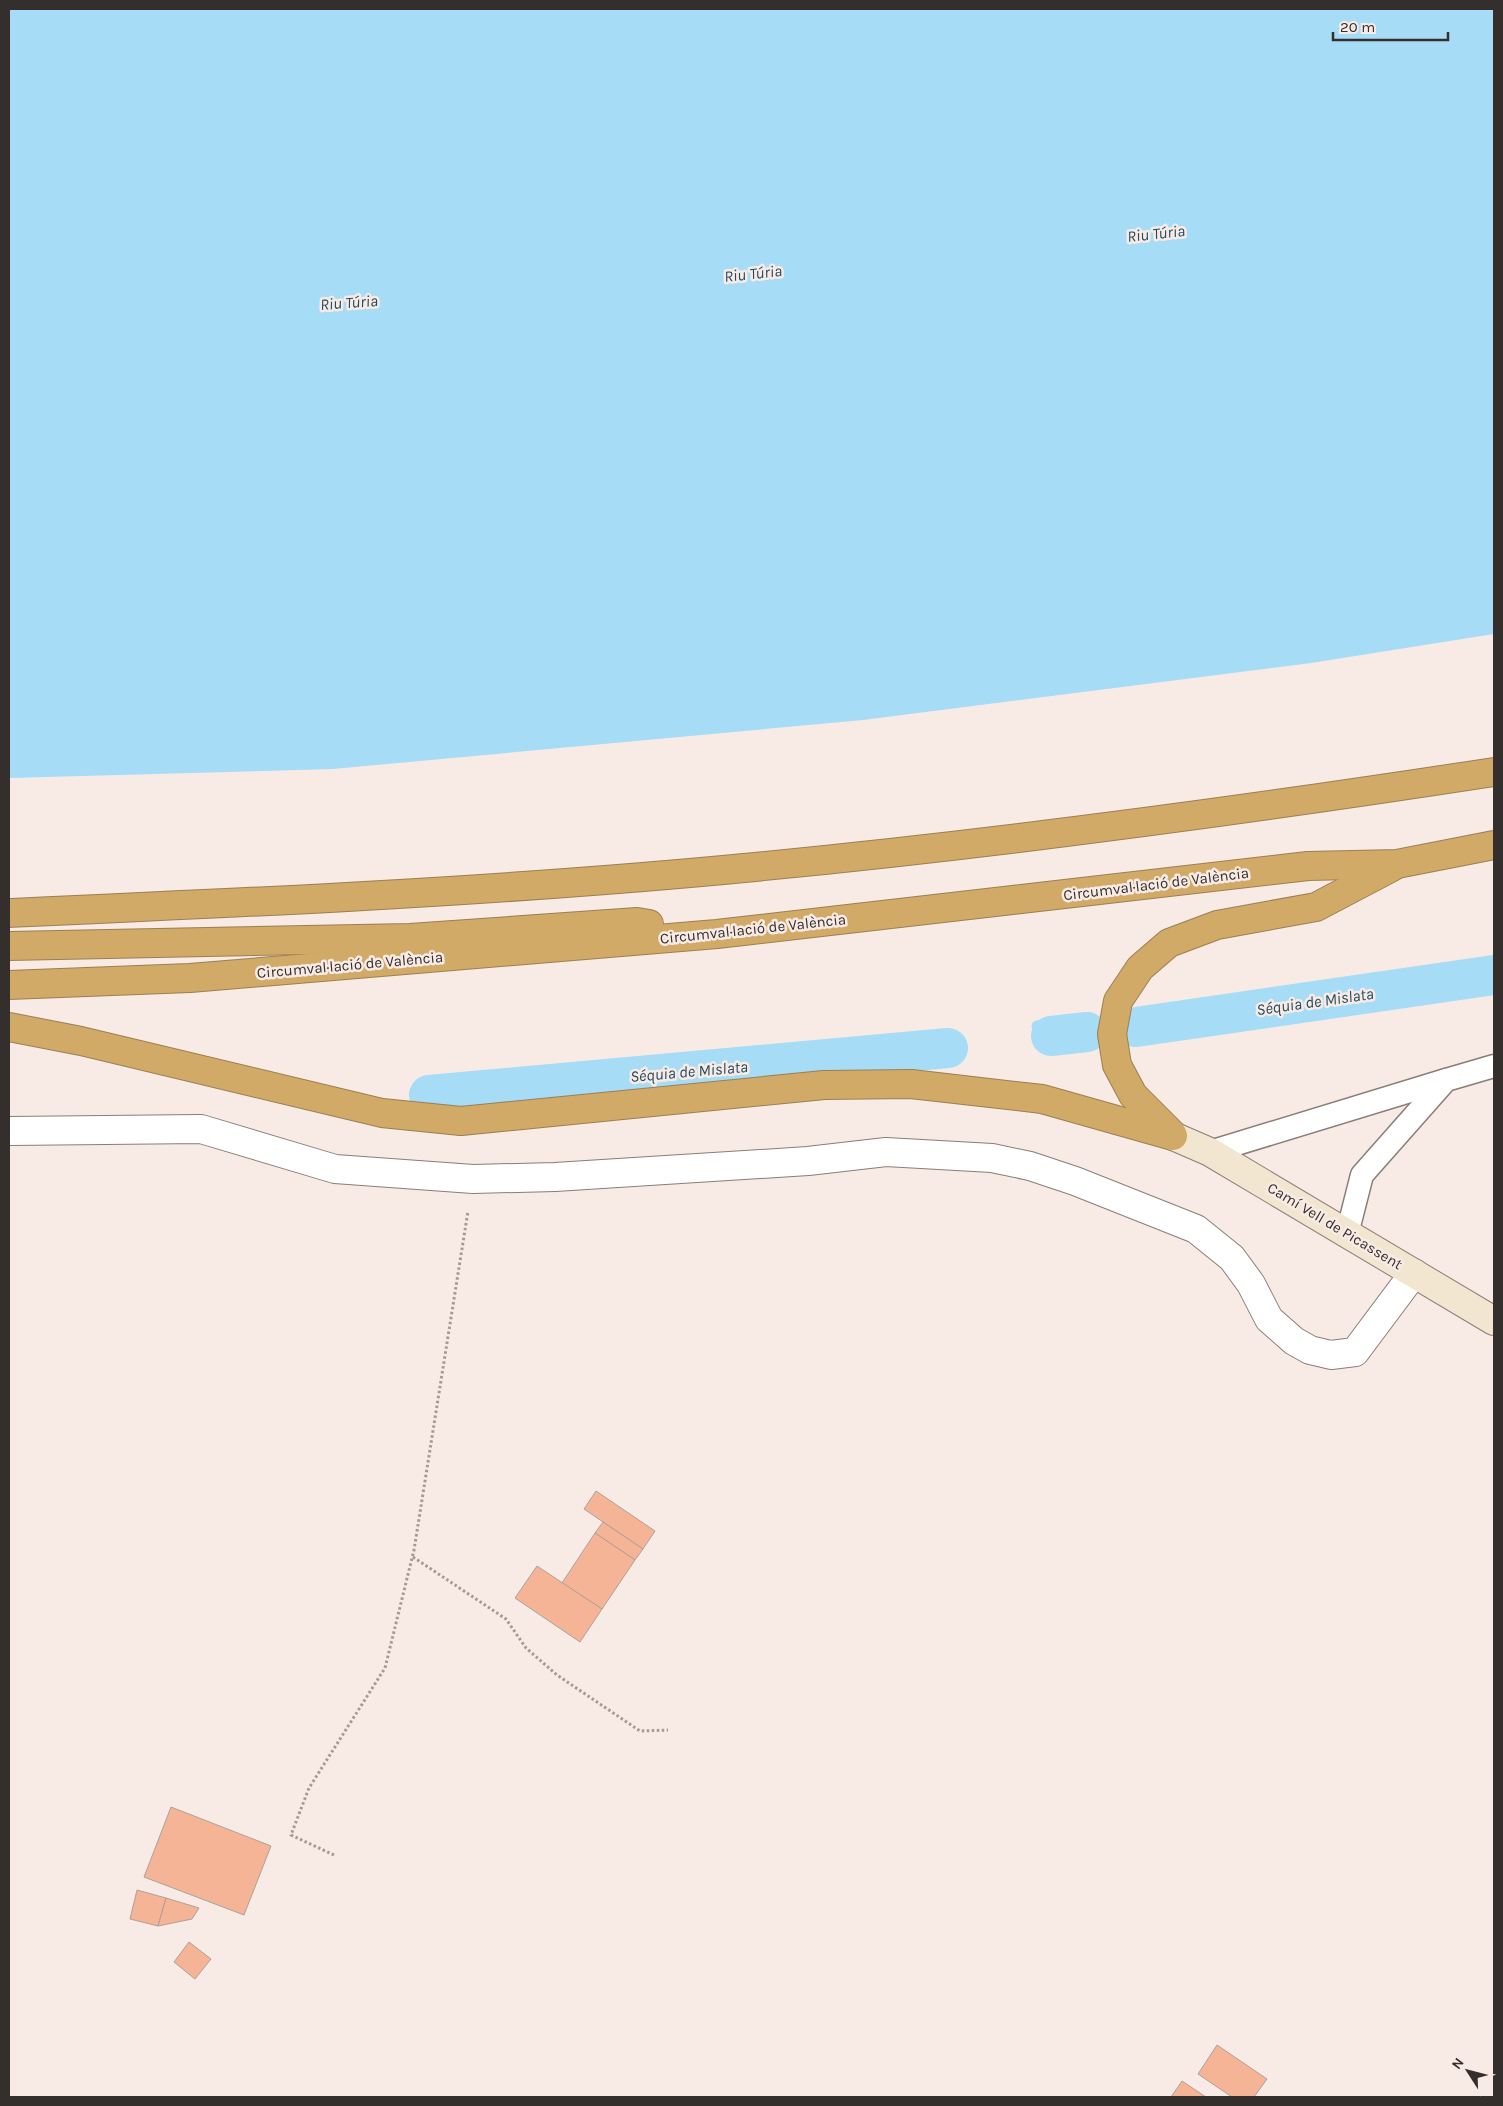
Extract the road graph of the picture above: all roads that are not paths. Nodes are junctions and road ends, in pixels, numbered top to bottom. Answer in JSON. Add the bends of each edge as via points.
{"nodes":[{"id":1,"x":1494,"y":772,"type":"edge"},
{"id":2,"x":1494,"y":845,"type":"edge"},
{"id":3,"x":1397,"y":864,"type":"junction"},
{"id":4,"x":9,"y":913,"type":"edge"},
{"id":5,"x":717,"y":934,"type":"junction"},
{"id":6,"x":9,"y":946,"type":"edge"},
{"id":7,"x":9,"y":985,"type":"edge"},
{"id":8,"x":9,"y":1027,"type":"edge"},
{"id":9,"x":1494,"y":1066,"type":"edge"},
{"id":10,"x":1446,"y":1080,"type":"junction"},
{"id":11,"x":9,"y":1131,"type":"edge"},
{"id":12,"x":1173,"y":1136,"type":"junction"},
{"id":13,"x":1210,"y":1152,"type":"junction"},
{"id":14,"x":1347,"y":1234,"type":"junction"},
{"id":15,"x":1414,"y":1273,"type":"junction"},
{"id":16,"x":1494,"y":1321,"type":"edge"}],
"edges":[{"from":1,"to":4,"type":"highway","via":[[1012,839],[690,873],[326,899]]},
{"from":2,"to":3,"type":"highway","name":"Circumval·lació de València"},
{"from":3,"to":5,"type":"highway","name":"Circumval·lació de València","via":[[1308,866]]},
{"from":3,"to":12,"type":"highway","via":[[1316,907],[1217,925],[1168,943],[1140,968],[1118,1001],[1112,1034],[1116,1065],[1133,1095]]},
{"from":5,"to":6,"type":"highway","via":[[636,922],[410,938]]},
{"from":5,"to":7,"type":"highway","name":"Circumval·lació de València","via":[[190,978]]},
{"from":8,"to":12,"type":"highway","via":[[81,1041],[382,1113],[451,1120],[824,1085],[911,1084],[1042,1099]]},
{"from":9,"to":10,"type":"lane"},
{"from":10,"to":13,"type":"lane"},
{"from":10,"to":14,"type":"lane","via":[[1362,1175]]},
{"from":11,"to":15,"type":"street","via":[[201,1129],[336,1169],[473,1178],[565,1176],[808,1161],[886,1152],[992,1158],[1075,1181],[1196,1229],[1232,1258],[1251,1284],[1269,1320],[1294,1341],[1310,1350],[1331,1355],[1355,1352]]},
{"from":12,"to":13,"type":"street","name":"Camí Vell de Picassent"},
{"from":13,"to":14,"type":"street","name":"Camí Vell de Picassent"},
{"from":14,"to":15,"type":"street","name":"Camí Vell de Picassent"},
{"from":15,"to":16,"type":"street","name":"Camí Vell de Picassent"}]}
